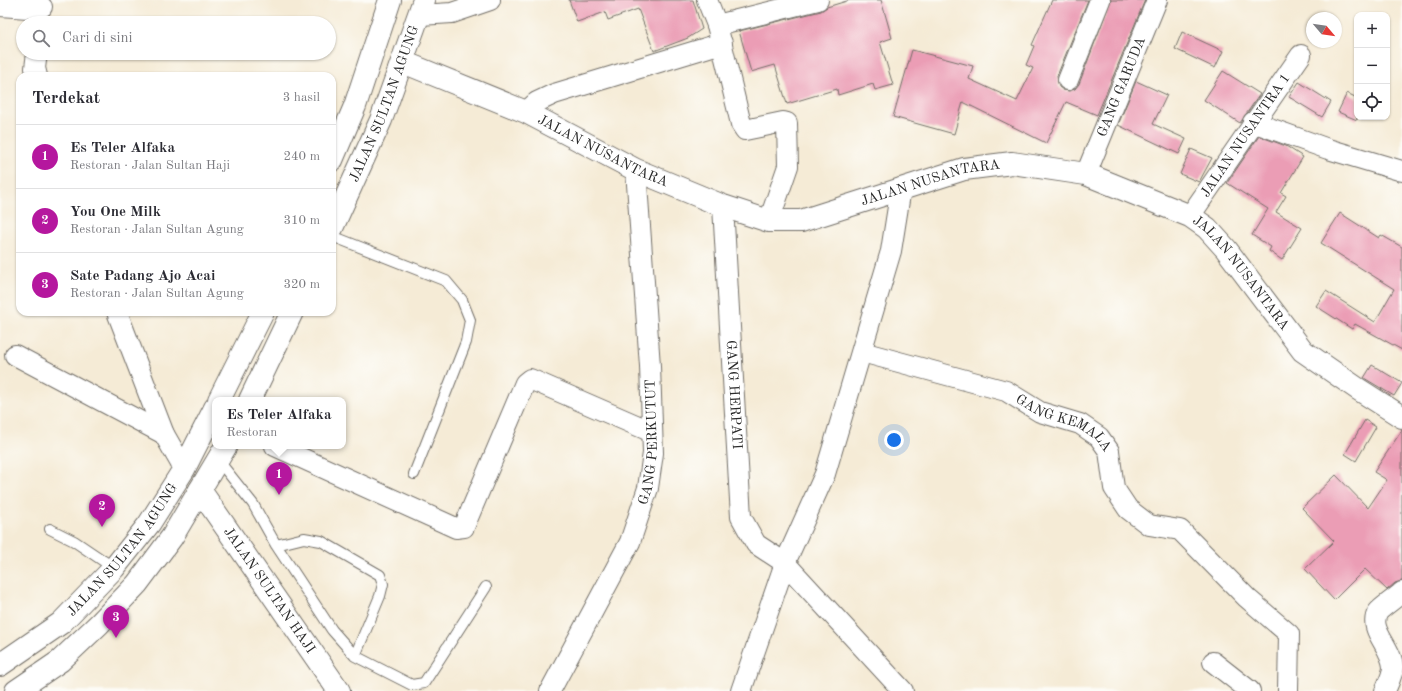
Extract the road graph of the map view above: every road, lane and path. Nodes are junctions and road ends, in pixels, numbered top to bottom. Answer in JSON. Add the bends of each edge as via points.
{"nodes":[{"id":1,"x":390,"y":0,"type":"edge"},
{"id":2,"x":402,"y":0,"type":"edge"},
{"id":3,"x":490,"y":0,"type":"edge"},
{"id":4,"x":707,"y":0,"type":"edge"},
{"id":5,"x":818,"y":0,"type":"edge"},
{"id":6,"x":1100,"y":0,"type":"edge"},
{"id":7,"x":1157,"y":0,"type":"edge"},
{"id":8,"x":419,"y":5,"type":"edge"},
{"id":9,"x":0,"y":6,"type":"edge"},
{"id":10,"x":42,"y":10,"type":"edge"},
{"id":11,"x":720,"y":34,"type":"junction"},
{"id":12,"x":1300,"y":55,"type":"dead end"},
{"id":13,"x":36,"y":60,"type":"edge"},
{"id":14,"x":390,"y":67,"type":"junction"},
{"id":15,"x":36,"y":72,"type":"edge"},
{"id":16,"x":1068,"y":80,"type":"dead end"},
{"id":17,"x":355,"y":106,"type":"junction"},
{"id":18,"x":526,"y":112,"type":"junction"},
{"id":19,"x":1253,"y":122,"type":"junction"},
{"id":20,"x":336,"y":151,"type":"edge"},
{"id":21,"x":636,"y":170,"type":"junction"},
{"id":22,"x":1402,"y":170,"type":"edge"},
{"id":23,"x":1086,"y":174,"type":"junction"},
{"id":24,"x":900,"y":188,"type":"junction"},
{"id":25,"x":723,"y":206,"type":"junction"},
{"id":26,"x":1190,"y":216,"type":"junction"},
{"id":27,"x":336,"y":219,"type":"edge"},
{"id":28,"x":770,"y":221,"type":"junction"},
{"id":29,"x":336,"y":238,"type":"edge"},
{"id":30,"x":119,"y":316,"type":"edge"},
{"id":31,"x":260,"y":316,"type":"edge"},
{"id":32,"x":290,"y":316,"type":"edge"},
{"id":33,"x":862,"y":352,"type":"junction"},
{"id":34,"x":15,"y":355,"type":"dead end"},
{"id":35,"x":220,"y":397,"type":"edge"},
{"id":36,"x":251,"y":397,"type":"edge"},
{"id":37,"x":1400,"y":410,"type":"edge"},
{"id":38,"x":212,"y":414,"type":"edge"},
{"id":39,"x":652,"y":432,"type":"junction"},
{"id":40,"x":164,"y":434,"type":"junction"},
{"id":41,"x":282,"y":449,"type":"edge"},
{"id":42,"x":222,"y":453,"type":"edge"},
{"id":43,"x":184,"y":469,"type":"junction"},
{"id":44,"x":414,"y":474,"type":"dead end"},
{"id":45,"x":200,"y":490,"type":"junction"},
{"id":46,"x":50,"y":529,"type":"dead end"},
{"id":47,"x":276,"y":544,"type":"junction"},
{"id":48,"x":785,"y":563,"type":"junction"},
{"id":49,"x":114,"y":568,"type":"junction"},
{"id":50,"x":486,"y":587,"type":"dead end"},
{"id":51,"x":1402,"y":592,"type":"edge"},
{"id":52,"x":355,"y":656,"type":"junction"},
{"id":53,"x":1213,"y":662,"type":"dead end"},
{"id":54,"x":0,"y":665,"type":"edge"},
{"id":55,"x":16,"y":691,"type":"edge"},
{"id":56,"x":339,"y":691,"type":"edge"},
{"id":57,"x":550,"y":691,"type":"edge"},
{"id":58,"x":741,"y":691,"type":"edge"},
{"id":59,"x":903,"y":691,"type":"edge"},
{"id":60,"x":1250,"y":691,"type":"edge"},
{"id":61,"x":1288,"y":691,"type":"edge"},
{"id":62,"x":1385,"y":691,"type":"edge"}],
"edges":[{"from":1,"to":17,"type":"main road","name":"JALAN SULTAN AGUNG"},
{"from":2,"to":14,"type":"main road"},
{"from":3,"to":8,"type":"street","via":[[452,13]]},
{"from":4,"to":11,"type":"street"},
{"from":5,"to":11,"type":"street"},
{"from":6,"to":16,"type":"street"},
{"from":7,"to":23,"type":"street","name":"GANG GARUDA"},
{"from":8,"to":14,"type":"main road","name":"JALAN SULTAN AGUNG"},
{"from":9,"to":10,"type":"street"},
{"from":11,"to":18,"type":"street","via":[[554,94],[537,102]]},
{"from":11,"to":28,"type":"street","via":[[741,124],[745,130],[783,122],[787,124],[788,166]]},
{"from":12,"to":19,"type":"street","name":"JALAN NUSANTRA 1"},
{"from":13,"to":15,"type":"street"},
{"from":14,"to":17,"type":"main road"},
{"from":14,"to":18,"type":"main road","name":"JALAN NUSANTARA"},
{"from":14,"to":27,"type":"main road","name":"JALAN SULTAN AGUNG","via":[[381,120]]},
{"from":17,"to":20,"type":"main road","name":"JALAN SULTAN AGUNG"},
{"from":18,"to":21,"type":"main road","name":"JALAN NUSANTARA"},
{"from":19,"to":22,"type":"street","via":[[1328,149]]},
{"from":19,"to":26,"type":"street","name":"JALAN NUSANTRA 1"},
{"from":21,"to":25,"type":"main road","name":"JALAN NUSANTARA"},
{"from":21,"to":39,"type":"street","name":"GANG PERKUTUT","via":[[650,366]]},
{"from":23,"to":24,"type":"main road","name":"JALAN NUSANTARA","via":[[1012,164],[964,169]]},
{"from":23,"to":26,"type":"main road","name":"JALAN NUSANTARA"},
{"from":24,"to":28,"type":"main road","name":"JALAN NUSANTARA","via":[[801,221]]},
{"from":24,"to":33,"type":"street","via":[[891,251]]},
{"from":25,"to":28,"type":"main road","name":"JALAN NUSANTARA"},
{"from":25,"to":48,"type":"street","name":"GANG HERPATI","via":[[741,517],[756,544]]},
{"from":26,"to":37,"type":"main road","name":"JALAN NUSANTARA","via":[[1207,228],[1226,249],[1303,351]]},
{"from":29,"to":44,"type":"lane","via":[[446,281],[462,300],[470,320],[466,342]]},
{"from":30,"to":40,"type":"street"},
{"from":31,"to":35,"type":"main road"},
{"from":32,"to":36,"type":"main road"},
{"from":33,"to":48,"type":"street","via":[[825,474]]},
{"from":33,"to":61,"type":"street","name":"GANG KEMALA","via":[[1006,391],[1040,412],[1080,424],[1099,437],[1109,451],[1114,488],[1128,510],[1149,525],[1180,530],[1247,598],[1289,634]]},
{"from":34,"to":40,"type":"street"},
{"from":38,"to":43,"type":"main road","name":"JALAN SULTAN AGUNG"},
{"from":39,"to":41,"type":"street","via":[[530,379],[525,383],[464,527],[456,528]]},
{"from":39,"to":57,"type":"street","name":"GANG PERKUTUT","via":[[653,453],[648,488],[630,542]]},
{"from":40,"to":43,"type":"street"},
{"from":42,"to":45,"type":"main road","name":"JALAN SULTAN AGUNG"},
{"from":42,"to":47,"type":"lane"},
{"from":43,"to":49,"type":"main road","name":"JALAN SULTAN AGUNG","via":[[149,524]]},
{"from":45,"to":55,"type":"main road","name":"JALAN SULTAN AGUNG","via":[[172,537],[137,584],[100,624],[60,661]]},
{"from":45,"to":56,"type":"main road","name":"JALAN SULTAN HAJI"},
{"from":46,"to":49,"type":"lane"},
{"from":47,"to":52,"type":"lane","via":[[332,630]]},
{"from":47,"to":52,"type":"lane","via":[[304,538],[321,541],[380,575],[383,584],[380,596]]},
{"from":48,"to":58,"type":"street"},
{"from":48,"to":59,"type":"street","name":"GANG HERPATI"},
{"from":49,"to":54,"type":"main road","name":"JALAN SULTAN AGUNG","via":[[61,623]]},
{"from":50,"to":52,"type":"lane","via":[[424,683],[412,685]]},
{"from":51,"to":62,"type":"street","via":[[1382,608],[1376,619],[1375,628],[1391,654],[1393,669]]},
{"from":53,"to":60,"type":"street"}]}
